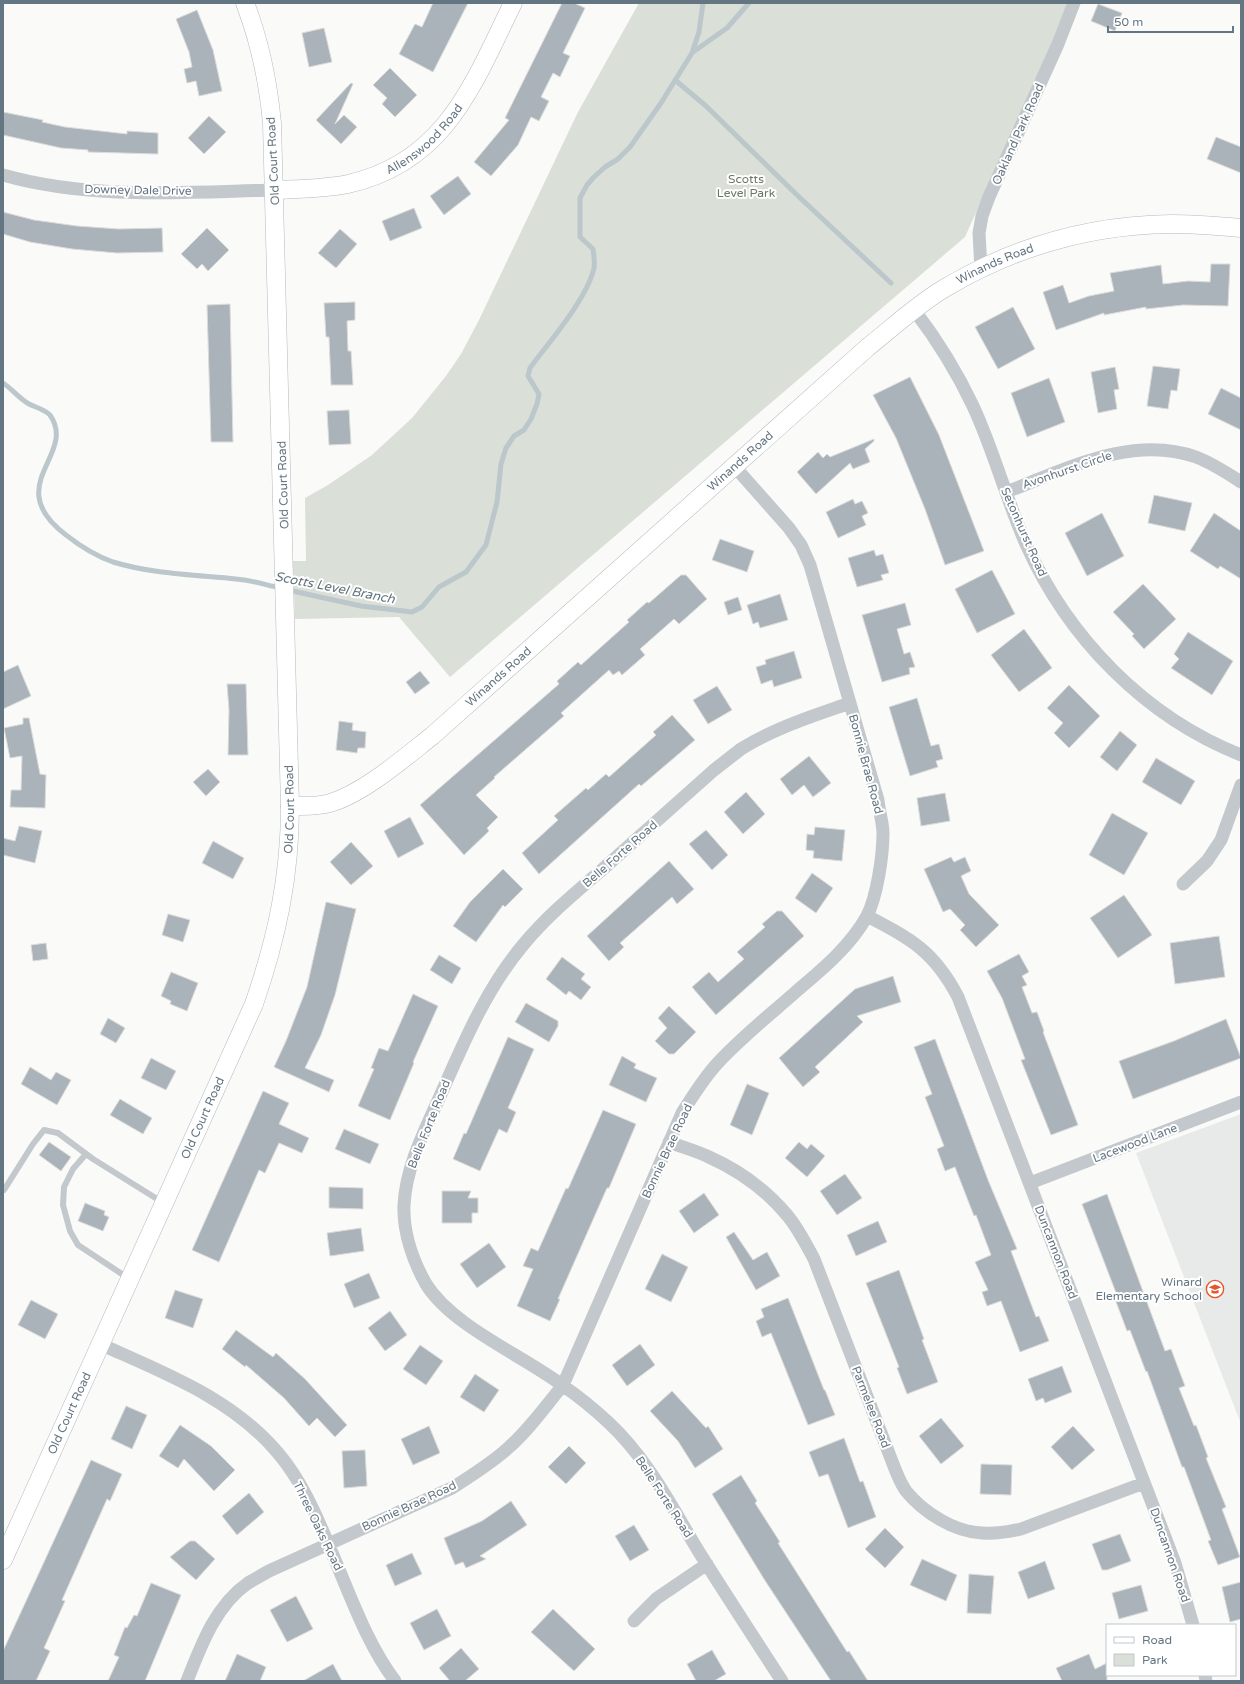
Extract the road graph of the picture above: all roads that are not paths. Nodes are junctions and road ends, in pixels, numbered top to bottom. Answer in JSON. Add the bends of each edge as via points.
{"nodes":[{"id":1,"x":245,"y":3,"type":"edge"},
{"id":2,"x":513,"y":3,"type":"edge"},
{"id":3,"x":1074,"y":3,"type":"edge"},
{"id":4,"x":3,"y":175,"type":"edge"},
{"id":5,"x":275,"y":190,"type":"junction"},
{"id":6,"x":1241,"y":228,"type":"edge"},
{"id":7,"x":981,"y":269,"type":"junction"},
{"id":8,"x":915,"y":311,"type":"junction"},
{"id":9,"x":735,"y":467,"type":"junction"},
{"id":10,"x":1241,"y":482,"type":"edge"},
{"id":11,"x":1006,"y":492,"type":"junction"},
{"id":12,"x":850,"y":703,"type":"junction"},
{"id":13,"x":1241,"y":755,"type":"edge"},
{"id":14,"x":1241,"y":785,"type":"edge"},
{"id":15,"x":290,"y":806,"type":"junction"},
{"id":16,"x":1183,"y":884,"type":"dead end"},
{"id":17,"x":867,"y":916,"type":"junction"},
{"id":18,"x":1241,"y":1102,"type":"edge"},
{"id":19,"x":669,"y":1142,"type":"junction"},
{"id":20,"x":86,"y":1154,"type":"junction"},
{"id":21,"x":1030,"y":1183,"type":"junction"},
{"id":22,"x":4,"y":1190,"type":"dead end"},
{"id":23,"x":164,"y":1202,"type":"junction"},
{"id":24,"x":129,"y":1279,"type":"junction"},
{"id":25,"x":100,"y":1344,"type":"junction"},
{"id":26,"x":563,"y":1385,"type":"junction"},
{"id":27,"x":1144,"y":1483,"type":"junction"},
{"id":28,"x":8,"y":1536,"type":"edge"},
{"id":29,"x":328,"y":1543,"type":"junction"},
{"id":30,"x":3,"y":1560,"type":"edge"},
{"id":31,"x":706,"y":1564,"type":"junction"},
{"id":32,"x":634,"y":1621,"type":"dead end"},
{"id":33,"x":1193,"y":1624,"type":"edge"},
{"id":34,"x":187,"y":1681,"type":"edge"},
{"id":35,"x":395,"y":1681,"type":"edge"},
{"id":36,"x":782,"y":1681,"type":"edge"}],
"edges":[{"from":1,"to":5,"type":"main road","name":"Old Court Road","via":[[256,31],[269,89]]},
{"from":2,"to":5,"type":"main road","name":"Allenswood Road","via":[[466,97],[447,125],[426,145],[376,176],[347,184]]},
{"from":3,"to":7,"type":"street","name":"Oakland Park Road","via":[[982,216],[979,233]]},
{"from":4,"to":5,"type":"street","name":"Downey Dale Drive","via":[[64,187],[110,192]]},
{"from":5,"to":15,"type":"main road","name":"Old Court Road"},
{"from":6,"to":7,"type":"main road","name":"Winands Road","via":[[1172,224],[1084,233],[1024,250]]},
{"from":7,"to":8,"type":"main road","name":"Winands Road","via":[[945,288]]},
{"from":8,"to":9,"type":"main road","name":"Winands Road","via":[[868,347]]},
{"from":8,"to":11,"type":"street","name":"Setonhurst Road","via":[[935,337],[973,406]]},
{"from":9,"to":12,"type":"street","name":"Bonnie Brae Road","via":[[801,545],[810,565]]},
{"from":9,"to":15,"type":"main road","name":"Winands Road","via":[[402,760],[348,795],[330,803]]},
{"from":10,"to":11,"type":"street","name":"Avonhurst Circle","via":[[1195,457],[1171,451],[1145,449],[1119,452],[1091,460]]},
{"from":11,"to":13,"type":"street","name":"Setonhurst Road","via":[[1026,544],[1044,578],[1060,606],[1100,657],[1122,680],[1169,716],[1196,734]]},
{"from":12,"to":17,"type":"street","name":"Bonnie Brae Road","via":[[878,800],[883,832],[876,889]]},
{"from":12,"to":26,"type":"street","name":"Belle Forte Road","via":[[777,730],[741,750],[714,770],[556,910],[523,945],[495,982],[471,1025],[416,1151],[407,1182],[404,1208],[414,1260],[428,1286],[445,1307],[466,1324]]},
{"from":14,"to":16,"type":"street","via":[[1221,840],[1207,861]]},
{"from":15,"to":23,"type":"main road","name":"Old Court Road","via":[[285,887],[263,976],[254,1004]]},
{"from":17,"to":19,"type":"street","name":"Bonnie Brae Road","via":[[825,967],[715,1066],[696,1089]]},
{"from":17,"to":21,"type":"street","name":"Duncannon Road","via":[[920,947],[936,961],[948,978],[958,997]]},
{"from":18,"to":21,"type":"street","name":"Lacewood Lane"},
{"from":19,"to":26,"type":"street","name":"Bonnie Brae Road"},
{"from":19,"to":27,"type":"street","name":"Parmelee Road","via":[[708,1156],[750,1181],[786,1215],[801,1235],[814,1259],[895,1469],[905,1490],[929,1512],[963,1530],[1001,1533],[1021,1530]]},
{"from":20,"to":22,"type":"lane","via":[[58,1133],[44,1130]]},
{"from":20,"to":23,"type":"lane"},
{"from":20,"to":24,"type":"lane","via":[[73,1168],[64,1188],[63,1205],[70,1231],[78,1245]]},
{"from":21,"to":27,"type":"street","name":"Duncannon Road"},
{"from":23,"to":24,"type":"main road","name":"Old Court Road"},
{"from":24,"to":25,"type":"main road","name":"Old Court Road"},
{"from":25,"to":28,"type":"main road","name":"Old Court Road"},
{"from":25,"to":29,"type":"street","name":"Three Oaks Road","via":[[187,1383],[248,1423],[278,1454],[303,1490]]},
{"from":26,"to":29,"type":"street","name":"Bonnie Brae Road","via":[[535,1421],[507,1449],[478,1472],[452,1488]]},
{"from":26,"to":31,"type":"street","name":"Belle Forte Road","via":[[609,1424],[634,1452],[656,1481]]},
{"from":27,"to":33,"type":"street","name":"Duncannon Road","via":[[1174,1563]]},
{"from":28,"to":30,"type":"main road","name":"Old Court Road"},
{"from":29,"to":34,"type":"street","name":"Bonnie Brae Road","via":[[269,1571],[247,1584],[230,1600],[213,1621]]},
{"from":29,"to":35,"type":"street","name":"Three Oaks Road","via":[[369,1638]]},
{"from":31,"to":32,"type":"street","via":[[657,1598]]},
{"from":31,"to":36,"type":"street","name":"Belle Forte Road"}]}
